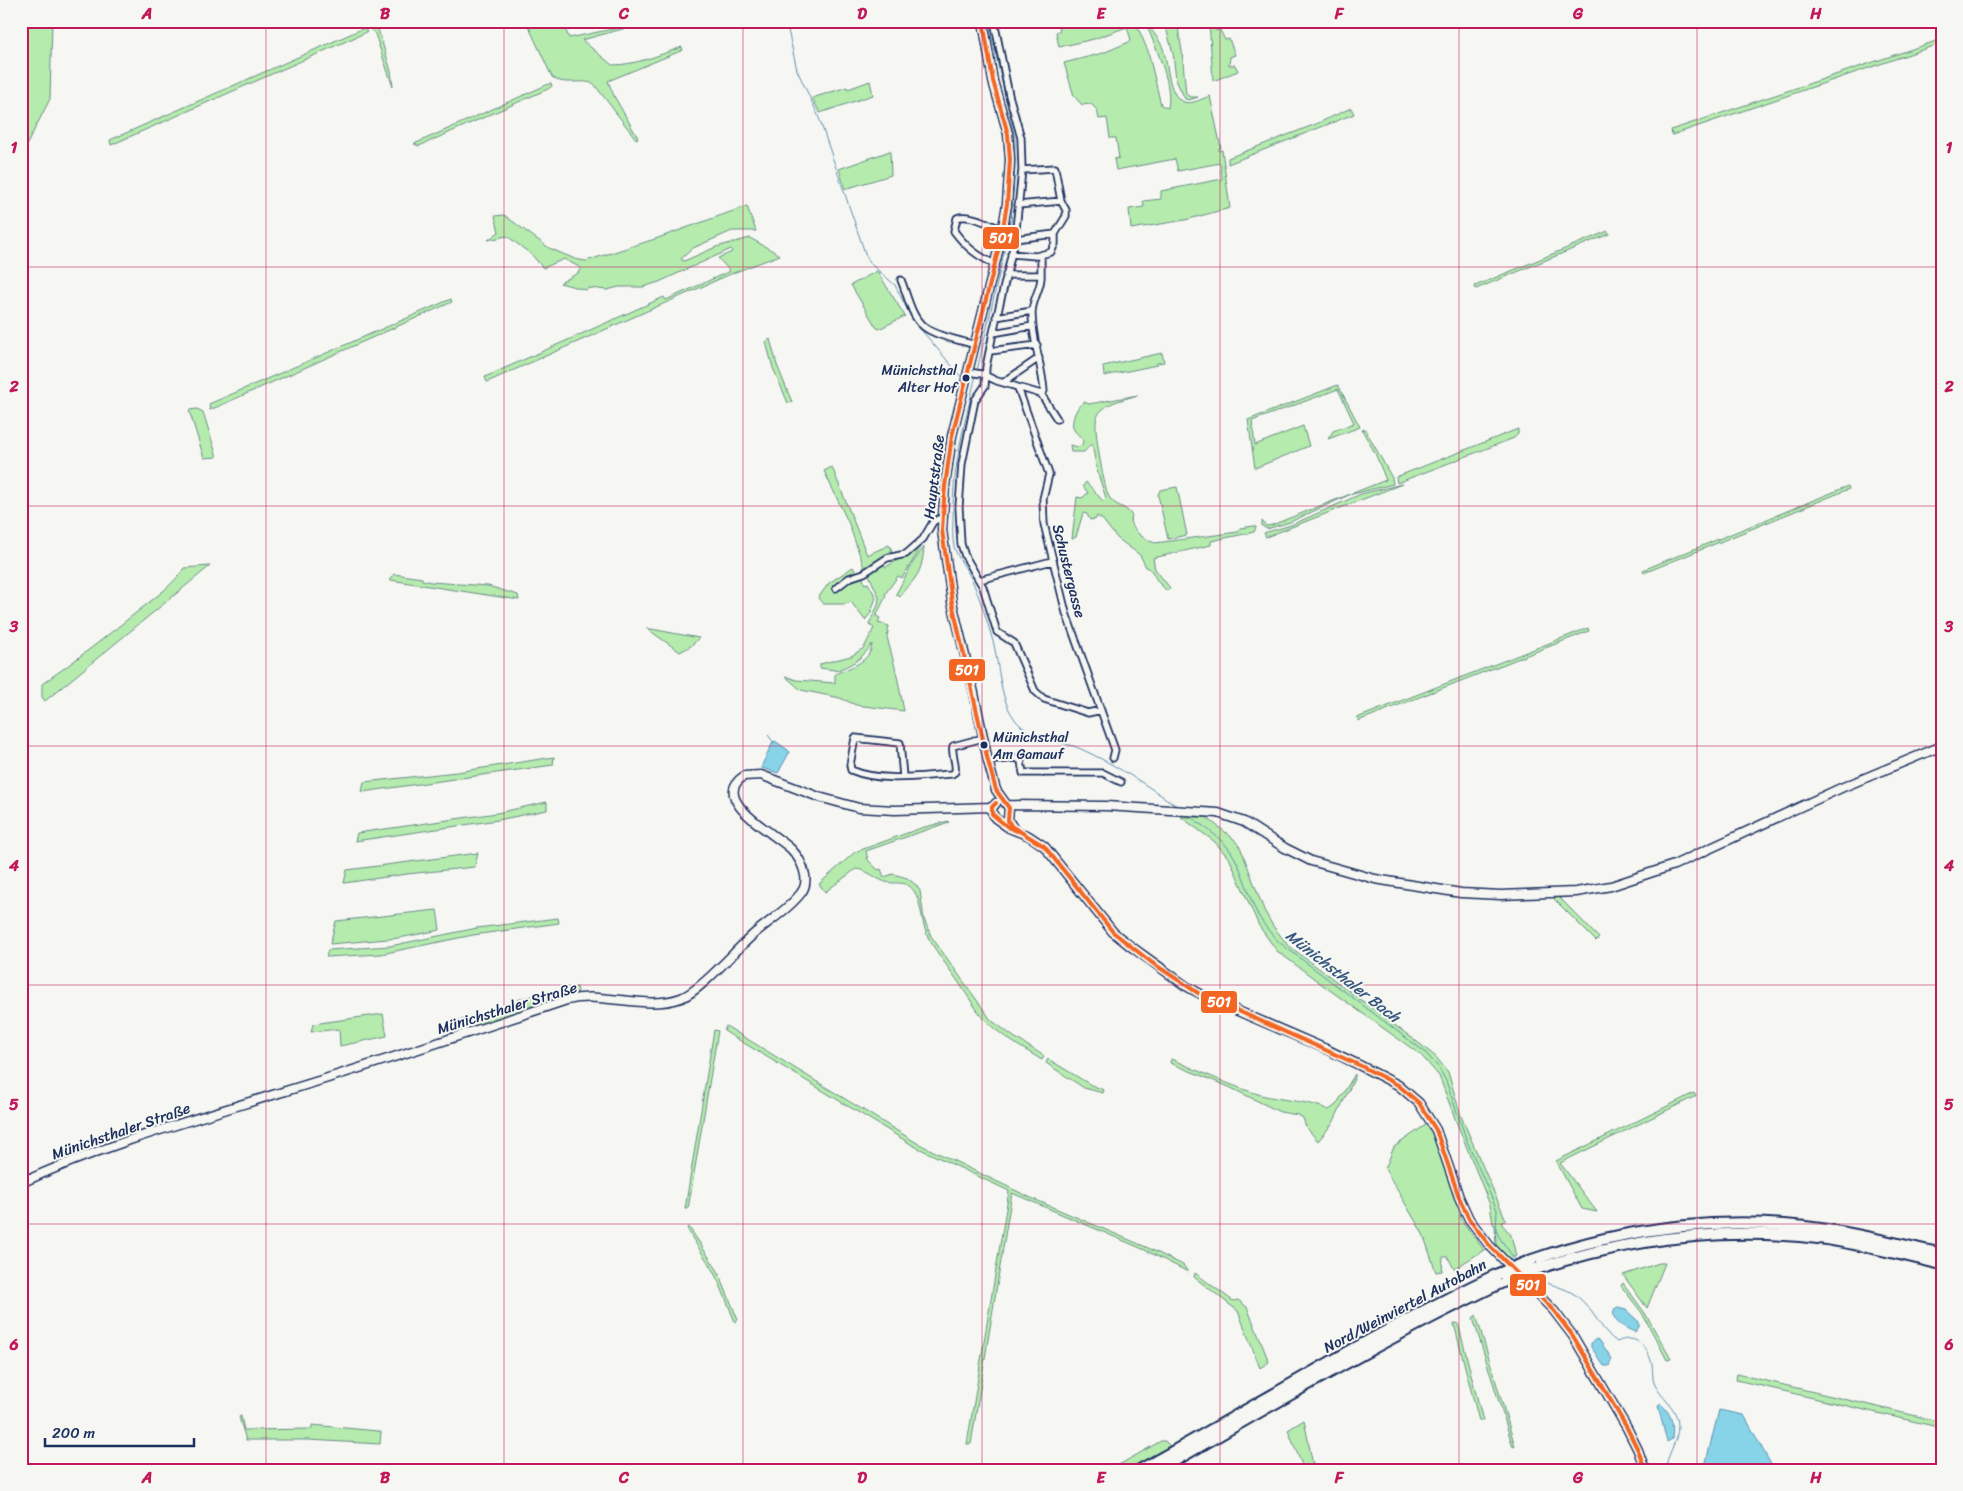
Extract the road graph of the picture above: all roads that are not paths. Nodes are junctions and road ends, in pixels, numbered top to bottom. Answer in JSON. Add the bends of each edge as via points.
{"nodes":[{"id":1,"x":983,"y":21,"type":"edge"},
{"id":2,"x":994,"y":21,"type":"edge"},
{"id":3,"x":1016,"y":160,"type":"junction"},
{"id":4,"x":1022,"y":170,"type":"junction"},
{"id":5,"x":1061,"y":202,"type":"junction"},
{"id":6,"x":1018,"y":205,"type":"junction"},
{"id":7,"x":1003,"y":230,"type":"junction"},
{"id":8,"x":1056,"y":234,"type":"junction"},
{"id":9,"x":1015,"y":239,"type":"junction"},
{"id":10,"x":1011,"y":254,"type":"junction"},
{"id":11,"x":1041,"y":255,"type":"junction"},
{"id":12,"x":995,"y":264,"type":"junction"},
{"id":13,"x":1006,"y":275,"type":"junction"},
{"id":14,"x":1041,"y":275,"type":"junction"},
{"id":15,"x":901,"y":280,"type":"dead end"},
{"id":16,"x":1032,"y":311,"type":"junction"},
{"id":17,"x":996,"y":317,"type":"junction"},
{"id":18,"x":1033,"y":326,"type":"junction"},
{"id":19,"x":993,"y":333,"type":"junction"},
{"id":20,"x":975,"y":345,"type":"junction"},
{"id":21,"x":1037,"y":345,"type":"junction"},
{"id":22,"x":990,"y":351,"type":"junction"},
{"id":23,"x":1039,"y":358,"type":"junction"},
{"id":24,"x":984,"y":374,"type":"junction"},
{"id":25,"x":968,"y":377,"type":"junction"},
{"id":26,"x":1004,"y":382,"type":"junction"},
{"id":27,"x":1018,"y":388,"type":"junction"},
{"id":28,"x":1041,"y":394,"type":"junction"},
{"id":29,"x":1058,"y":419,"type":"dead end"},
{"id":30,"x":942,"y":519,"type":"junction"},
{"id":31,"x":1052,"y":561,"type":"junction"},
{"id":32,"x":979,"y":580,"type":"junction"},
{"id":33,"x":836,"y":588,"type":"dead end"},
{"id":34,"x":1101,"y":710,"type":"junction"},
{"id":35,"x":983,"y":738,"type":"junction"},
{"id":36,"x":1942,"y":746,"type":"edge"},
{"id":37,"x":1113,"y":758,"type":"dead end"},
{"id":38,"x":988,"y":761,"type":"junction"},
{"id":39,"x":903,"y":777,"type":"junction"},
{"id":40,"x":1121,"y":782,"type":"dead end"},
{"id":41,"x":1000,"y":804,"type":"junction"},
{"id":42,"x":1024,"y":806,"type":"junction"},
{"id":43,"x":978,"y":808,"type":"junction"},
{"id":44,"x":1008,"y":815,"type":"junction"},
{"id":45,"x":995,"y":818,"type":"junction"},
{"id":46,"x":1018,"y":832,"type":"junction"},
{"id":47,"x":21,"y":1176,"type":"edge"},
{"id":48,"x":34,"y":1177,"type":"junction"},
{"id":49,"x":21,"y":1183,"type":"edge"},
{"id":50,"x":1942,"y":1254,"type":"edge"},
{"id":51,"x":1535,"y":1264,"type":"junction"},
{"id":52,"x":1942,"y":1264,"type":"edge"},
{"id":53,"x":1502,"y":1277,"type":"junction"},
{"id":54,"x":1140,"y":1470,"type":"edge"},
{"id":55,"x":1158,"y":1470,"type":"edge"},
{"id":56,"x":1645,"y":1470,"type":"edge"}],
"edges":[{"from":1,"to":3,"type":"street","name":"Hauptstraße","via":[[993,81]]},
{"from":2,"to":3,"type":"street","name":"Hauptstraße","via":[[1021,138]]},
{"from":3,"to":4,"type":"street","name":"Hauptstraße"},
{"from":3,"to":7,"type":"street","name":"Hauptstraße"},
{"from":4,"to":5,"type":"street","via":[[1055,168]]},
{"from":4,"to":6,"type":"street","name":"Hauptstraße"},
{"from":5,"to":6,"type":"street"},
{"from":5,"to":8,"type":"street","via":[[1066,216]]},
{"from":6,"to":9,"type":"street","name":"Hauptstraße"},
{"from":7,"to":12,"type":"street","name":"Hauptstraße"},
{"from":7,"to":12,"type":"street","via":[[970,218],[957,218],[954,231],[965,246]]},
{"from":8,"to":9,"type":"street"},
{"from":8,"to":11,"type":"street","via":[[1051,252]]},
{"from":9,"to":10,"type":"street","name":"Hauptstraße"},
{"from":10,"to":11,"type":"street"},
{"from":10,"to":13,"type":"street","name":"Hauptstraße"},
{"from":11,"to":14,"type":"street"},
{"from":12,"to":20,"type":"street","name":"Hauptstraße"},
{"from":13,"to":14,"type":"street"},
{"from":13,"to":17,"type":"street","name":"Hauptstraße"},
{"from":14,"to":16,"type":"street","via":[[1042,282]]},
{"from":15,"to":20,"type":"street","via":[[923,326]]},
{"from":16,"to":17,"type":"street"},
{"from":16,"to":18,"type":"street"},
{"from":17,"to":19,"type":"street","name":"Hauptstraße"},
{"from":18,"to":19,"type":"street"},
{"from":18,"to":21,"type":"street"},
{"from":19,"to":22,"type":"street","name":"Hauptstraße"},
{"from":20,"to":25,"type":"street","name":"Hauptstraße"},
{"from":21,"to":22,"type":"street"},
{"from":21,"to":23,"type":"street"},
{"from":22,"to":24,"type":"street","name":"Hauptstraße"},
{"from":23,"to":26,"type":"street"},
{"from":23,"to":28,"type":"street","via":[[1044,391]]},
{"from":24,"to":25,"type":"street"},
{"from":24,"to":26,"type":"street"},
{"from":24,"to":32,"type":"street","name":"Hauptstraße","via":[[984,389],[975,400],[960,488],[961,544],[964,556]]},
{"from":25,"to":30,"type":"street","name":"Hauptstraße","via":[[949,453]]},
{"from":26,"to":27,"type":"street"},
{"from":27,"to":28,"type":"street"},
{"from":27,"to":31,"type":"street","name":"Schustergasse","via":[[1049,474],[1043,516]]},
{"from":28,"to":29,"type":"street"},
{"from":30,"to":33,"type":"street","via":[[933,522],[923,539],[906,554],[883,560]]},
{"from":30,"to":35,"type":"street","name":"Hauptstraße","via":[[943,550],[952,602]]},
{"from":31,"to":32,"type":"street"},
{"from":31,"to":34,"type":"street","name":"Schustergasse","via":[[1071,631]]},
{"from":32,"to":34,"type":"street","name":"Hauptstraße","via":[[997,632],[1014,643],[1035,691],[1044,699],[1088,712]]},
{"from":34,"to":37,"type":"street","name":"Schustergasse","via":[[1115,750]]},
{"from":35,"to":38,"type":"street","name":"Hauptstraße"},
{"from":35,"to":39,"type":"street","via":[[953,746],[956,767],[952,774]]},
{"from":36,"to":42,"type":"street","name":"Münichsthaler Straße","via":[[1841,788],[1674,865],[1618,884],[1576,892],[1485,895],[1438,891],[1376,879],[1311,861],[1235,818],[1218,814],[1106,806]]},
{"from":38,"to":40,"type":"street","via":[[1016,758],[1021,761],[1023,773],[1103,772]]},
{"from":38,"to":41,"type":"street","name":"Hauptstraße"},
{"from":39,"to":39,"type":"street","via":[[900,743],[855,738],[851,770],[872,776]]},
{"from":41,"to":42,"type":"street","name":"Münichsthaler Straße"},
{"from":41,"to":43,"type":"street","name":"Münichsthaler Straße"},
{"from":41,"to":44,"type":"street"},
{"from":41,"to":45,"type":"street"},
{"from":42,"to":44,"type":"street"},
{"from":43,"to":45,"type":"street","name":"Münichsthaler Straße"},
{"from":43,"to":48,"type":"street","name":"Münichsthaler Straße","via":[[859,808],[761,775],[744,776],[734,792],[736,802],[797,856],[804,869],[805,884],[796,899],[696,989],[684,996],[653,1003],[594,997],[567,1000],[134,1140]]},
{"from":44,"to":45,"type":"street","via":[[1004,819]]},
{"from":44,"to":46,"type":"street","via":[[1011,826]]},
{"from":45,"to":46,"type":"street","name":"Münichsthaler Straße"},
{"from":46,"to":56,"type":"street","name":"Münichsthaler Straße","via":[[1044,846],[1113,932],[1186,986],[1359,1065],[1398,1085],[1419,1103],[1436,1130],[1469,1219],[1573,1336],[1632,1436]]},
{"from":47,"to":48,"type":"street"},
{"from":48,"to":49,"type":"street","name":"Münichsthaler Straße"},
{"from":50,"to":51,"type":"highway","name":"Nord/Weinviertel Autobahn","via":[[1826,1230],[1728,1223],[1626,1234],[1577,1245]]},
{"from":51,"to":52,"type":"highway","name":"Nord/Weinviertel Autobahn","via":[[1628,1243],[1685,1235],[1732,1233],[1829,1240]]},
{"from":51,"to":53,"type":"highway","name":"Nord/Weinviertel Autobahn","bridge":true},
{"from":53,"to":54,"type":"highway","name":"Nord/Weinviertel Autobahn","via":[[1384,1332]]},
{"from":53,"to":55,"type":"highway","name":"Nord/Weinviertel Autobahn","via":[[1470,1298]]}]}
